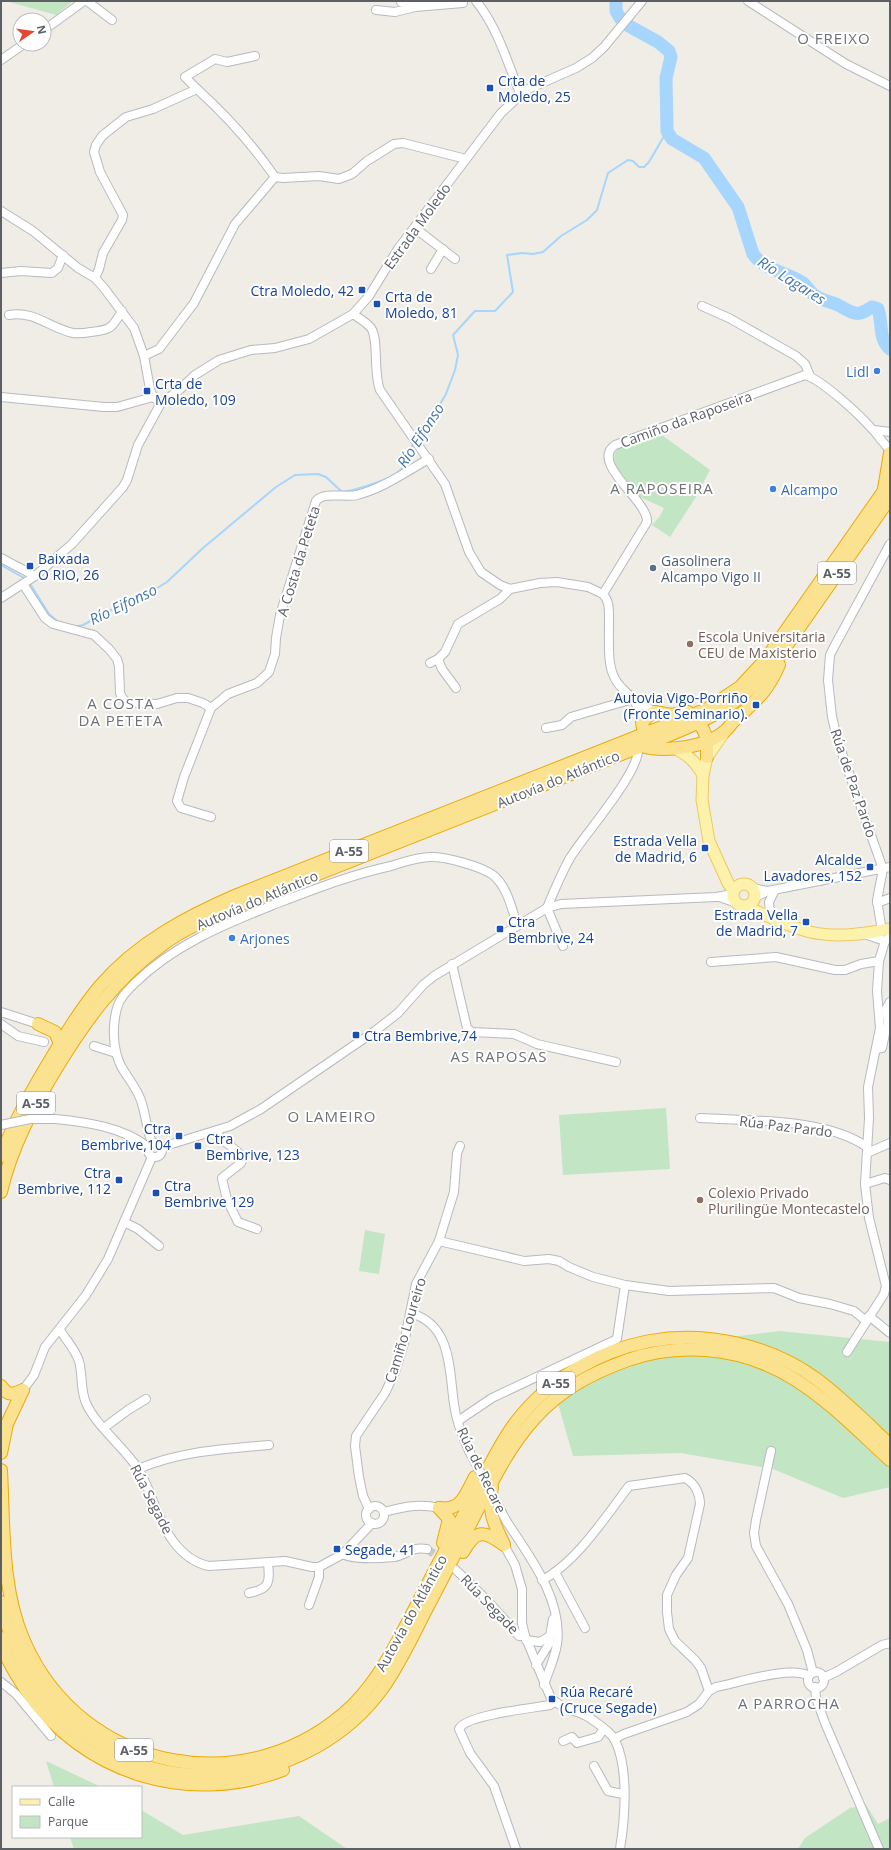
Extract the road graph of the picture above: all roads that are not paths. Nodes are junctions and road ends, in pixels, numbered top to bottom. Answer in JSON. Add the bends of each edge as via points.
{"nodes":[{"id":1,"x":85,"y":1,"type":"edge"},
{"id":2,"x":433,"y":1,"type":"edge"},
{"id":3,"x":476,"y":1,"type":"edge"},
{"id":4,"x":642,"y":1,"type":"edge"},
{"id":5,"x":748,"y":1,"type":"edge"},
{"id":6,"x":401,"y":2,"type":"edge"},
{"id":7,"x":464,"y":2,"type":"edge"},
{"id":8,"x":376,"y":10,"type":"dead end"},
{"id":9,"x":112,"y":20,"type":"dead end"},
{"id":10,"x":52,"y":24,"type":"edge"},
{"id":11,"x":12,"y":52,"type":"edge"},
{"id":12,"x":255,"y":56,"type":"dead end"},
{"id":13,"x":1,"y":60,"type":"edge"},
{"id":14,"x":890,"y":86,"type":"edge"},
{"id":15,"x":197,"y":89,"type":"junction"},
{"id":16,"x":520,"y":93,"type":"junction"},
{"id":17,"x":466,"y":159,"type":"junction"},
{"id":18,"x":276,"y":177,"type":"junction"},
{"id":19,"x":1,"y":211,"type":"edge"},
{"id":20,"x":415,"y":228,"type":"junction"},
{"id":21,"x":442,"y":249,"type":"junction"},
{"id":22,"x":63,"y":255,"type":"junction"},
{"id":23,"x":455,"y":259,"type":"dead end"},
{"id":24,"x":431,"y":269,"type":"dead end"},
{"id":25,"x":1,"y":273,"type":"edge"},
{"id":26,"x":95,"y":278,"type":"junction"},
{"id":27,"x":702,"y":306,"type":"dead end"},
{"id":28,"x":122,"y":311,"type":"junction"},
{"id":29,"x":353,"y":314,"type":"junction"},
{"id":30,"x":9,"y":315,"type":"dead end"},
{"id":31,"x":144,"y":356,"type":"junction"},
{"id":32,"x":810,"y":376,"type":"junction"},
{"id":33,"x":1,"y":397,"type":"edge"},
{"id":34,"x":153,"y":397,"type":"junction"},
{"id":35,"x":161,"y":403,"type":"junction"},
{"id":36,"x":874,"y":430,"type":"junction"},
{"id":37,"x":890,"y":432,"type":"edge"},
{"id":38,"x":890,"y":450,"type":"edge"},
{"id":39,"x":890,"y":453,"type":"edge"},
{"id":40,"x":429,"y":459,"type":"junction"},
{"id":41,"x":888,"y":490,"type":"edge"},
{"id":42,"x":890,"y":544,"type":"edge"},
{"id":43,"x":1,"y":558,"type":"edge"},
{"id":44,"x":35,"y":576,"type":"junction"},
{"id":45,"x":24,"y":583,"type":"junction"},
{"id":46,"x":510,"y":589,"type":"junction"},
{"id":47,"x":603,"y":594,"type":"junction"},
{"id":48,"x":1,"y":598,"type":"edge"},
{"id":49,"x":785,"y":649,"type":"junction"},
{"id":50,"x":438,"y":659,"type":"junction"},
{"id":51,"x":430,"y":663,"type":"dead end"},
{"id":52,"x":456,"y":688,"type":"dead end"},
{"id":53,"x":634,"y":700,"type":"junction"},
{"id":54,"x":211,"y":708,"type":"junction"},
{"id":55,"x":707,"y":709,"type":"junction"},
{"id":56,"x":655,"y":712,"type":"junction"},
{"id":57,"x":671,"y":715,"type":"junction"},
{"id":58,"x":693,"y":720,"type":"junction"},
{"id":59,"x":642,"y":722,"type":"junction"},
{"id":60,"x":546,"y":728,"type":"dead end"},
{"id":61,"x":725,"y":731,"type":"junction"},
{"id":62,"x":653,"y":737,"type":"junction"},
{"id":63,"x":708,"y":741,"type":"junction"},
{"id":64,"x":640,"y":746,"type":"junction"},
{"id":65,"x":674,"y":748,"type":"junction"},
{"id":66,"x":707,"y":757,"type":"junction"},
{"id":67,"x":703,"y":775,"type":"junction"},
{"id":68,"x":211,"y":817,"type":"dead end"},
{"id":69,"x":721,"y":865,"type":"junction"},
{"id":70,"x":887,"y":868,"type":"edge"},
{"id":71,"x":771,"y":890,"type":"junction"},
{"id":72,"x":752,"y":892,"type":"junction"},
{"id":73,"x":731,"y":896,"type":"junction"},
{"id":74,"x":890,"y":898,"type":"edge"},
{"id":75,"x":877,"y":903,"type":"junction"},
{"id":76,"x":546,"y":908,"type":"junction"},
{"id":77,"x":772,"y":915,"type":"junction"},
{"id":78,"x":517,"y":925,"type":"junction"},
{"id":79,"x":887,"y":934,"type":"edge"},
{"id":80,"x":562,"y":946,"type":"dead end"},
{"id":81,"x":879,"y":961,"type":"junction"},
{"id":82,"x":711,"y":962,"type":"dead end"},
{"id":83,"x":452,"y":964,"type":"junction"},
{"id":84,"x":890,"y":1002,"type":"edge"},
{"id":85,"x":1,"y":1012,"type":"edge"},
{"id":86,"x":889,"y":1023,"type":"edge"},
{"id":87,"x":1,"y":1024,"type":"edge"},
{"id":88,"x":38,"y":1024,"type":"joint"},
{"id":89,"x":44,"y":1042,"type":"dead end"},
{"id":90,"x":60,"y":1044,"type":"junction"},
{"id":91,"x":94,"y":1046,"type":"dead end"},
{"id":92,"x":876,"y":1050,"type":"junction"},
{"id":93,"x":116,"y":1053,"type":"junction"},
{"id":94,"x":616,"y":1062,"type":"dead end"},
{"id":95,"x":700,"y":1118,"type":"dead end"},
{"id":96,"x":1,"y":1125,"type":"edge"},
{"id":97,"x":216,"y":1131,"type":"junction"},
{"id":98,"x":890,"y":1142,"type":"edge"},
{"id":99,"x":150,"y":1145,"type":"junction"},
{"id":100,"x":460,"y":1146,"type":"dead end"},
{"id":101,"x":162,"y":1147,"type":"junction"},
{"id":102,"x":867,"y":1150,"type":"junction"},
{"id":103,"x":2,"y":1152,"type":"edge"},
{"id":104,"x":152,"y":1157,"type":"junction"},
{"id":105,"x":890,"y":1180,"type":"edge"},
{"id":106,"x":865,"y":1184,"type":"junction"},
{"id":107,"x":1,"y":1192,"type":"edge"},
{"id":108,"x":124,"y":1222,"type":"junction"},
{"id":109,"x":257,"y":1229,"type":"dead end"},
{"id":110,"x":439,"y":1241,"type":"junction"},
{"id":111,"x":159,"y":1246,"type":"dead end"},
{"id":112,"x":625,"y":1285,"type":"junction"},
{"id":113,"x":410,"y":1313,"type":"junction"},
{"id":114,"x":867,"y":1319,"type":"junction"},
{"id":115,"x":60,"y":1330,"type":"junction"},
{"id":116,"x":890,"y":1333,"type":"edge"},
{"id":117,"x":847,"y":1352,"type":"dead end"},
{"id":118,"x":1,"y":1386,"type":"edge"},
{"id":119,"x":23,"y":1390,"type":"junction"},
{"id":120,"x":146,"y":1399,"type":"dead end"},
{"id":121,"x":458,"y":1421,"type":"junction"},
{"id":122,"x":516,"y":1422,"type":"junction"},
{"id":123,"x":105,"y":1427,"type":"junction"},
{"id":124,"x":269,"y":1445,"type":"dead end"},
{"id":125,"x":890,"y":1445,"type":"edge"},
{"id":126,"x":771,"y":1450,"type":"dead end"},
{"id":127,"x":1,"y":1453,"type":"edge"},
{"id":128,"x":890,"y":1460,"type":"edge"},
{"id":129,"x":138,"y":1469,"type":"junction"},
{"id":130,"x":1,"y":1470,"type":"edge"},
{"id":131,"x":494,"y":1478,"type":"junction"},
{"id":132,"x":369,"y":1508,"type":"junction"},
{"id":133,"x":439,"y":1508,"type":"junction"},
{"id":134,"x":384,"y":1512,"type":"junction"},
{"id":135,"x":372,"y":1523,"type":"junction"},
{"id":136,"x":504,"y":1545,"type":"junction"},
{"id":137,"x":427,"y":1549,"type":"tunnel mouth"},
{"id":138,"x":343,"y":1554,"type":"junction"},
{"id":139,"x":268,"y":1563,"type":"junction"},
{"id":140,"x":439,"y":1563,"type":"junction"},
{"id":141,"x":319,"y":1567,"type":"junction"},
{"id":142,"x":456,"y":1570,"type":"dead end"},
{"id":143,"x":555,"y":1572,"type":"junction"},
{"id":144,"x":542,"y":1580,"type":"junction"},
{"id":145,"x":249,"y":1593,"type":"dead end"},
{"id":146,"x":1,"y":1602,"type":"edge"},
{"id":147,"x":309,"y":1605,"type":"dead end"},
{"id":148,"x":554,"y":1610,"type":"junction"},
{"id":149,"x":585,"y":1628,"type":"dead end"},
{"id":150,"x":416,"y":1630,"type":"junction"},
{"id":151,"x":550,"y":1636,"type":"junction"},
{"id":152,"x":1,"y":1638,"type":"edge"},
{"id":153,"x":526,"y":1638,"type":"junction"},
{"id":154,"x":890,"y":1643,"type":"edge"},
{"id":155,"x":553,"y":1660,"type":"junction"},
{"id":156,"x":536,"y":1665,"type":"junction"},
{"id":157,"x":811,"y":1674,"type":"junction"},
{"id":158,"x":823,"y":1678,"type":"junction"},
{"id":159,"x":1,"y":1682,"type":"edge"},
{"id":160,"x":544,"y":1685,"type":"junction"},
{"id":161,"x":815,"y":1687,"type":"junction"},
{"id":162,"x":709,"y":1691,"type":"junction"},
{"id":163,"x":554,"y":1702,"type":"junction"},
{"id":164,"x":604,"y":1729,"type":"junction"},
{"id":165,"x":51,"y":1736,"type":"dead end"},
{"id":166,"x":614,"y":1739,"type":"junction"},
{"id":167,"x":563,"y":1741,"type":"dead end"},
{"id":168,"x":324,"y":1742,"type":"junction"},
{"id":169,"x":594,"y":1766,"type":"dead end"},
{"id":170,"x":623,"y":1794,"type":"junction"},
{"id":171,"x":516,"y":1849,"type":"edge"},
{"id":172,"x":620,"y":1849,"type":"edge"},
{"id":173,"x":879,"y":1849,"type":"edge"}],
"edges":[{"from":1,"to":9,"type":"street"},
{"from":1,"to":10,"type":"street"},
{"from":2,"to":6,"type":"street"},
{"from":3,"to":16,"type":"street","via":[[503,48]]},
{"from":4,"to":16,"type":"street","name":"Estrada Moledo","via":[[592,58]]},
{"from":5,"to":14,"type":"street","via":[[846,64]]},
{"from":7,"to":8,"type":"street","via":[[415,7],[395,12]]},
{"from":11,"to":13,"type":"street"},
{"from":12,"to":15,"type":"street","via":[[227,62],[214,59],[185,77]]},
{"from":15,"to":18,"type":"street","via":[[223,112],[250,142]]},
{"from":15,"to":26,"type":"street","via":[[153,109],[126,117],[102,136],[96,145],[94,152],[98,167],[123,215],[103,253]]},
{"from":16,"to":17,"type":"street","name":"Estrada Moledo","via":[[501,113]]},
{"from":17,"to":18,"type":"street","via":[[403,143],[394,144],[352,174],[339,179],[319,176]]},
{"from":17,"to":20,"type":"street","name":"Estrada Moledo"},
{"from":18,"to":31,"type":"street","via":[[235,224],[194,303],[159,349]]},
{"from":19,"to":22,"type":"street","via":[[33,231]]},
{"from":20,"to":21,"type":"street"},
{"from":20,"to":29,"type":"street","name":"Estrada Moledo","via":[[398,249],[369,296]]},
{"from":21,"to":23,"type":"street"},
{"from":21,"to":24,"type":"street"},
{"from":22,"to":25,"type":"street","via":[[58,268],[52,273]]},
{"from":22,"to":26,"type":"street"},
{"from":26,"to":28,"type":"street"},
{"from":27,"to":32,"type":"street","via":[[729,318],[796,356],[805,364]]},
{"from":28,"to":30,"type":"street","via":[[107,330],[79,334],[59,329],[31,316]]},
{"from":28,"to":31,"type":"street","via":[[134,328]]},
{"from":29,"to":35,"type":"street","name":"Estrada Moledo","via":[[309,339],[275,348],[251,350],[219,360],[195,374]]},
{"from":29,"to":40,"type":"street","via":[[373,332],[377,384],[383,397]]},
{"from":31,"to":34,"type":"street"},
{"from":32,"to":36,"type":"street"},
{"from":32,"to":47,"type":"street","name":"Camiño da Raposeira","via":[[799,376],[612,447],[608,455],[610,465],[645,510],[647,522]]},
{"from":33,"to":34,"type":"street","via":[[104,407],[117,407]]},
{"from":34,"to":35,"type":"street"},
{"from":35,"to":44,"type":"street","via":[[138,446],[123,486],[72,544]]},
{"from":36,"to":37,"type":"street"},
{"from":36,"to":38,"type":"street"},
{"from":39,"to":41,"type":"highway"},
{"from":40,"to":46,"type":"street","via":[[445,484],[475,563],[489,579]]},
{"from":40,"to":54,"type":"street","name":"A Costa da Peteta","via":[[399,478],[357,495],[319,498],[314,506],[285,598],[275,654],[269,672],[257,683],[228,694]]},
{"from":41,"to":49,"type":"highway","number":"A-55"},
{"from":41,"to":55,"type":"highway","number":"A-55","via":[[766,659],[740,687]]},
{"from":42,"to":70,"type":"street","name":"Rúa de Paz Pardo","via":[[834,647],[830,656],[828,680],[838,742]]},
{"from":43,"to":44,"type":"street"},
{"from":44,"to":45,"type":"street"},
{"from":45,"to":48,"type":"street"},
{"from":45,"to":54,"type":"street","via":[[45,618],[53,624],[94,635],[117,659],[120,693],[127,702],[157,704],[177,698],[188,698],[203,702]]},
{"from":46,"to":47,"type":"street","via":[[557,582],[588,587]]},
{"from":46,"to":50,"type":"street","via":[[500,599],[458,624],[449,646]]},
{"from":47,"to":53,"type":"street","via":[[609,605],[612,676]]},
{"from":49,"to":58,"type":"highway","number":"A-55","via":[[745,695],[727,708]]},
{"from":49,"to":61,"type":"highway","via":[[772,681],[758,700]]},
{"from":50,"to":51,"type":"street"},
{"from":50,"to":52,"type":"street"},
{"from":53,"to":56,"type":"street"},
{"from":53,"to":59,"type":"street"},
{"from":53,"to":60,"type":"street","via":[[571,717],[562,725]]},
{"from":54,"to":68,"type":"street","via":[[177,801],[181,808]]},
{"from":55,"to":57,"type":"highway"},
{"from":55,"to":58,"type":"highway","number":"A-55"},
{"from":56,"to":57,"type":"highway"},
{"from":56,"to":59,"type":"highway"},
{"from":57,"to":58,"type":"highway"},
{"from":58,"to":62,"type":"highway","number":"A-55"},
{"from":58,"to":63,"type":"highway","via":[[703,728]]},
{"from":59,"to":62,"type":"highway"},
{"from":61,"to":63,"type":"highway"},
{"from":61,"to":66,"type":"main road"},
{"from":62,"to":64,"type":"highway","name":"Autovía do Atlántico","number":"A-55"},
{"from":62,"to":65,"type":"highway"},
{"from":62,"to":90,"type":"highway","name":"Autovía do Atlántico","number":"A-55","via":[[258,886],[198,912],[155,938],[125,961],[79,1014]]},
{"from":63,"to":65,"type":"highway"},
{"from":63,"to":66,"type":"highway"},
{"from":64,"to":65,"type":"highway","via":[[651,749]]},
{"from":64,"to":76,"type":"street","via":[[639,754],[624,782],[570,858]]},
{"from":64,"to":107,"type":"highway","name":"Autovía do Atlántico","number":"A-55","via":[[242,904],[208,919],[162,945],[133,968],[109,992],[69,1048],[28,1119],[13,1153]]},
{"from":65,"to":67,"type":"main road","via":[[689,756]]},
{"from":66,"to":67,"type":"main road"},
{"from":67,"to":69,"type":"main road","via":[[702,800],[706,832]]},
{"from":69,"to":72,"type":"main road"},
{"from":69,"to":73,"type":"main road"},
{"from":70,"to":71,"type":"street"},
{"from":70,"to":75,"type":"street"},
{"from":71,"to":72,"type":"street"},
{"from":71,"to":77,"type":"street","via":[[769,902]]},
{"from":72,"to":73,"type":"main road","via":[[738,886]]},
{"from":72,"to":73,"type":"main road","via":[[751,904]]},
{"from":72,"to":77,"type":"main road"},
{"from":73,"to":76,"type":"street","via":[[561,904]]},
{"from":73,"to":77,"type":"main road"},
{"from":74,"to":75,"type":"street"},
{"from":75,"to":79,"type":"street"},
{"from":76,"to":78,"type":"street"},
{"from":76,"to":80,"type":"street"},
{"from":77,"to":79,"type":"main road","via":[[811,932],[841,935]]},
{"from":78,"to":83,"type":"street"},
{"from":78,"to":93,"type":"street","via":[[498,880],[482,870],[444,858],[420,858],[334,881],[208,933],[164,959],[130,988],[118,1004],[114,1028]]},
{"from":79,"to":81,"type":"street"},
{"from":81,"to":82,"type":"street","via":[[845,970],[776,956]]},
{"from":81,"to":92,"type":"street","via":[[877,991],[880,1028]]},
{"from":83,"to":94,"type":"street","via":[[467,1028],[472,1032],[514,1034],[537,1044]]},
{"from":83,"to":97,"type":"street","via":[[423,985],[398,1013],[375,1031],[261,1109]]},
{"from":84,"to":86,"type":"street","via":[[886,1009]]},
{"from":85,"to":88,"type":"street"},
{"from":86,"to":92,"type":"street","via":[[882,1048]]},
{"from":87,"to":89,"type":"street","via":[[18,1036]]},
{"from":88,"to":90,"type":"highway","via":[[55,1032]]},
{"from":90,"to":103,"type":"highway","name":"Autovía do Atlántico","number":"A-55","via":[[18,1115]]},
{"from":91,"to":93,"type":"street"},
{"from":92,"to":102,"type":"street","via":[[868,1087]]},
{"from":93,"to":99,"type":"street","via":[[140,1098]]},
{"from":95,"to":102,"type":"street","name":"Rúa Paz Pardo","via":[[774,1122],[834,1130],[858,1140]]},
{"from":96,"to":99,"type":"street","bridge":true,"via":[[30,1119],[74,1120],[114,1130]]},
{"from":97,"to":101,"type":"street"},
{"from":97,"to":109,"type":"street","via":[[222,1141],[243,1158],[243,1161],[222,1178],[226,1200],[238,1222]]},
{"from":98,"to":102,"type":"street"},
{"from":99,"to":101,"type":"street","via":[[158,1144]]},
{"from":99,"to":104,"type":"street","via":[[148,1153]]},
{"from":100,"to":110,"type":"street","name":"Camiño Loureiro","via":[[457,1153],[454,1192]]},
{"from":101,"to":104,"type":"street","via":[[161,1154]]},
{"from":102,"to":106,"type":"street"},
{"from":104,"to":108,"type":"street"},
{"from":105,"to":106,"type":"street","via":[[885,1178]]},
{"from":106,"to":114,"type":"street","via":[[869,1218],[886,1286],[884,1294]]},
{"from":108,"to":111,"type":"street","via":[[138,1229]]},
{"from":108,"to":115,"type":"street","via":[[98,1278]]},
{"from":110,"to":112,"type":"street","via":[[524,1261],[559,1261],[593,1277]]},
{"from":110,"to":113,"type":"street","name":"Camiño Loureiro","via":[[416,1284]]},
{"from":112,"to":114,"type":"street","via":[[669,1291],[774,1288],[799,1298],[854,1311]]},
{"from":112,"to":121,"type":"street","via":[[617,1339],[492,1398]]},
{"from":113,"to":121,"type":"street","name":"Rúa de Recare","via":[[428,1322],[445,1345]]},
{"from":113,"to":132,"type":"street","name":"Camiño Loureiro","via":[[395,1372],[385,1393],[356,1436],[359,1478]]},
{"from":114,"to":116,"type":"street"},
{"from":114,"to":117,"type":"street"},
{"from":115,"to":119,"type":"street","via":[[45,1347],[34,1375]]},
{"from":115,"to":123,"type":"street","name":"Rúa Segade","via":[[79,1362],[81,1386],[87,1404]]},
{"from":118,"to":119,"type":"highway","via":[[11,1395]]},
{"from":119,"to":127,"type":"highway","via":[[7,1424]]},
{"from":120,"to":123,"type":"street"},
{"from":121,"to":144,"type":"street","name":"Rúa de Recare","bridge":true,"via":[[469,1451]]},
{"from":122,"to":125,"type":"highway","name":"Autovía do Atlántico","number":"A-55","via":[[545,1391],[569,1372],[633,1344],[682,1337],[718,1340],[749,1347],[793,1365],[835,1394]]},
{"from":122,"to":133,"type":"highway","via":[[491,1448],[460,1504],[452,1508]]},
{"from":122,"to":140,"type":"highway","name":"Autovía do Atlántico","number":"A-55","via":[[492,1459]]},
{"from":123,"to":129,"type":"street","name":"Rúa Segade"},
{"from":124,"to":129,"type":"street","via":[[193,1452]]},
{"from":126,"to":157,"type":"street","via":[[756,1520],[756,1546],[788,1604],[806,1650]]},
{"from":128,"to":131,"type":"highway","name":"Autovía do Atlántico","number":"A-55","via":[[828,1403],[789,1374],[748,1357],[686,1348],[638,1356],[599,1370],[575,1383],[537,1416],[518,1438]]},
{"from":129,"to":139,"type":"street","name":"Rúa Segade","via":[[172,1541],[190,1558],[209,1566]]},
{"from":130,"to":140,"type":"highway","name":"Autovía do Atlántico","number":"A-55","via":[[6,1562],[11,1599],[31,1656],[56,1693],[91,1726],[133,1749],[157,1757],[208,1763],[239,1762],[269,1756],[305,1740],[335,1721],[357,1701],[374,1680],[395,1647]]},
{"from":131,"to":136,"type":"highway","via":[[490,1501],[491,1514]]},
{"from":131,"to":150,"type":"highway","name":"Autovía do Atlántico","number":"A-55"},
{"from":132,"to":134,"type":"street","via":[[379,1507]]},
{"from":132,"to":135,"type":"street","via":[[366,1515]]},
{"from":133,"to":134,"type":"street","via":[[412,1505]]},
{"from":133,"to":140,"type":"highway","via":[[449,1519]]},
{"from":134,"to":135,"type":"street","via":[[381,1521]]},
{"from":135,"to":138,"type":"street"},
{"from":136,"to":150,"type":"highway","via":[[491,1535],[478,1534],[470,1539],[434,1606]]},
{"from":136,"to":153,"type":"street","via":[[515,1565],[522,1589],[522,1624]]},
{"from":137,"to":138,"type":"street","via":[[411,1549],[394,1557],[351,1557]]},
{"from":138,"to":141,"type":"street"},
{"from":139,"to":141,"type":"street","name":"Rúa Segade","via":[[285,1562]]},
{"from":139,"to":145,"type":"street","via":[[270,1578],[267,1584],[263,1589]]},
{"from":141,"to":147,"type":"street","via":[[319,1577]]},
{"from":142,"to":153,"type":"street","name":"Rúa Segade","via":[[519,1636]]},
{"from":143,"to":144,"type":"street"},
{"from":143,"to":149,"type":"street"},
{"from":143,"to":162,"type":"street","via":[[579,1550],[629,1486],[685,1478],[691,1481],[700,1497],[700,1504],[688,1558],[676,1575],[667,1595],[667,1612],[669,1629],[675,1641],[701,1668]]},
{"from":144,"to":148,"type":"street","name":"Rúa de Recare"},
{"from":146,"to":168,"type":"highway","name":"Autovía do Atlántico","number":"A-55","via":[[18,1653],[31,1678],[47,1700],[66,1721],[84,1735],[128,1760],[175,1774],[212,1775],[271,1767],[300,1756]]},
{"from":148,"to":151,"type":"street"},
{"from":148,"to":155,"type":"street","name":"Rúa de Recare","via":[[558,1633]]},
{"from":150,"to":168,"type":"highway","name":"Autovía do Atlántico","number":"A-55","via":[[382,1689],[364,1711]]},
{"from":151,"to":153,"type":"street","via":[[540,1642]]},
{"from":151,"to":156,"type":"street","via":[[549,1644]]},
{"from":152,"to":168,"type":"highway","via":[[15,1672],[34,1701],[57,1726],[77,1743],[136,1774],[193,1786],[244,1782],[286,1769]]},
{"from":153,"to":156,"type":"street","name":"Rúa Segade"},
{"from":154,"to":158,"type":"street"},
{"from":155,"to":156,"type":"street"},
{"from":155,"to":160,"type":"street","name":"Rúa de Recare"},
{"from":156,"to":160,"type":"street","name":"Rúa Segade"},
{"from":157,"to":158,"type":"street","via":[[819,1673]]},
{"from":157,"to":161,"type":"street","via":[[809,1683]]},
{"from":157,"to":162,"type":"street","via":[[788,1671]]},
{"from":158,"to":161,"type":"street","via":[[822,1683]]},
{"from":159,"to":165,"type":"street","via":[[16,1694]]},
{"from":160,"to":163,"type":"street"},
{"from":161,"to":173,"type":"street","via":[[825,1723]]},
{"from":162,"to":166,"type":"street","via":[[699,1704],[687,1712]]},
{"from":163,"to":164,"type":"street","via":[[588,1717]]},
{"from":163,"to":171,"type":"street","via":[[550,1705],[474,1718],[460,1726],[459,1730],[467,1748],[494,1786]]},
{"from":164,"to":166,"type":"street"},
{"from":164,"to":167,"type":"street","via":[[598,1737],[577,1743],[572,1737]]},
{"from":166,"to":170,"type":"street","via":[[622,1765]]},
{"from":169,"to":170,"type":"street","via":[[608,1791]]},
{"from":170,"to":172,"type":"street"}]}
